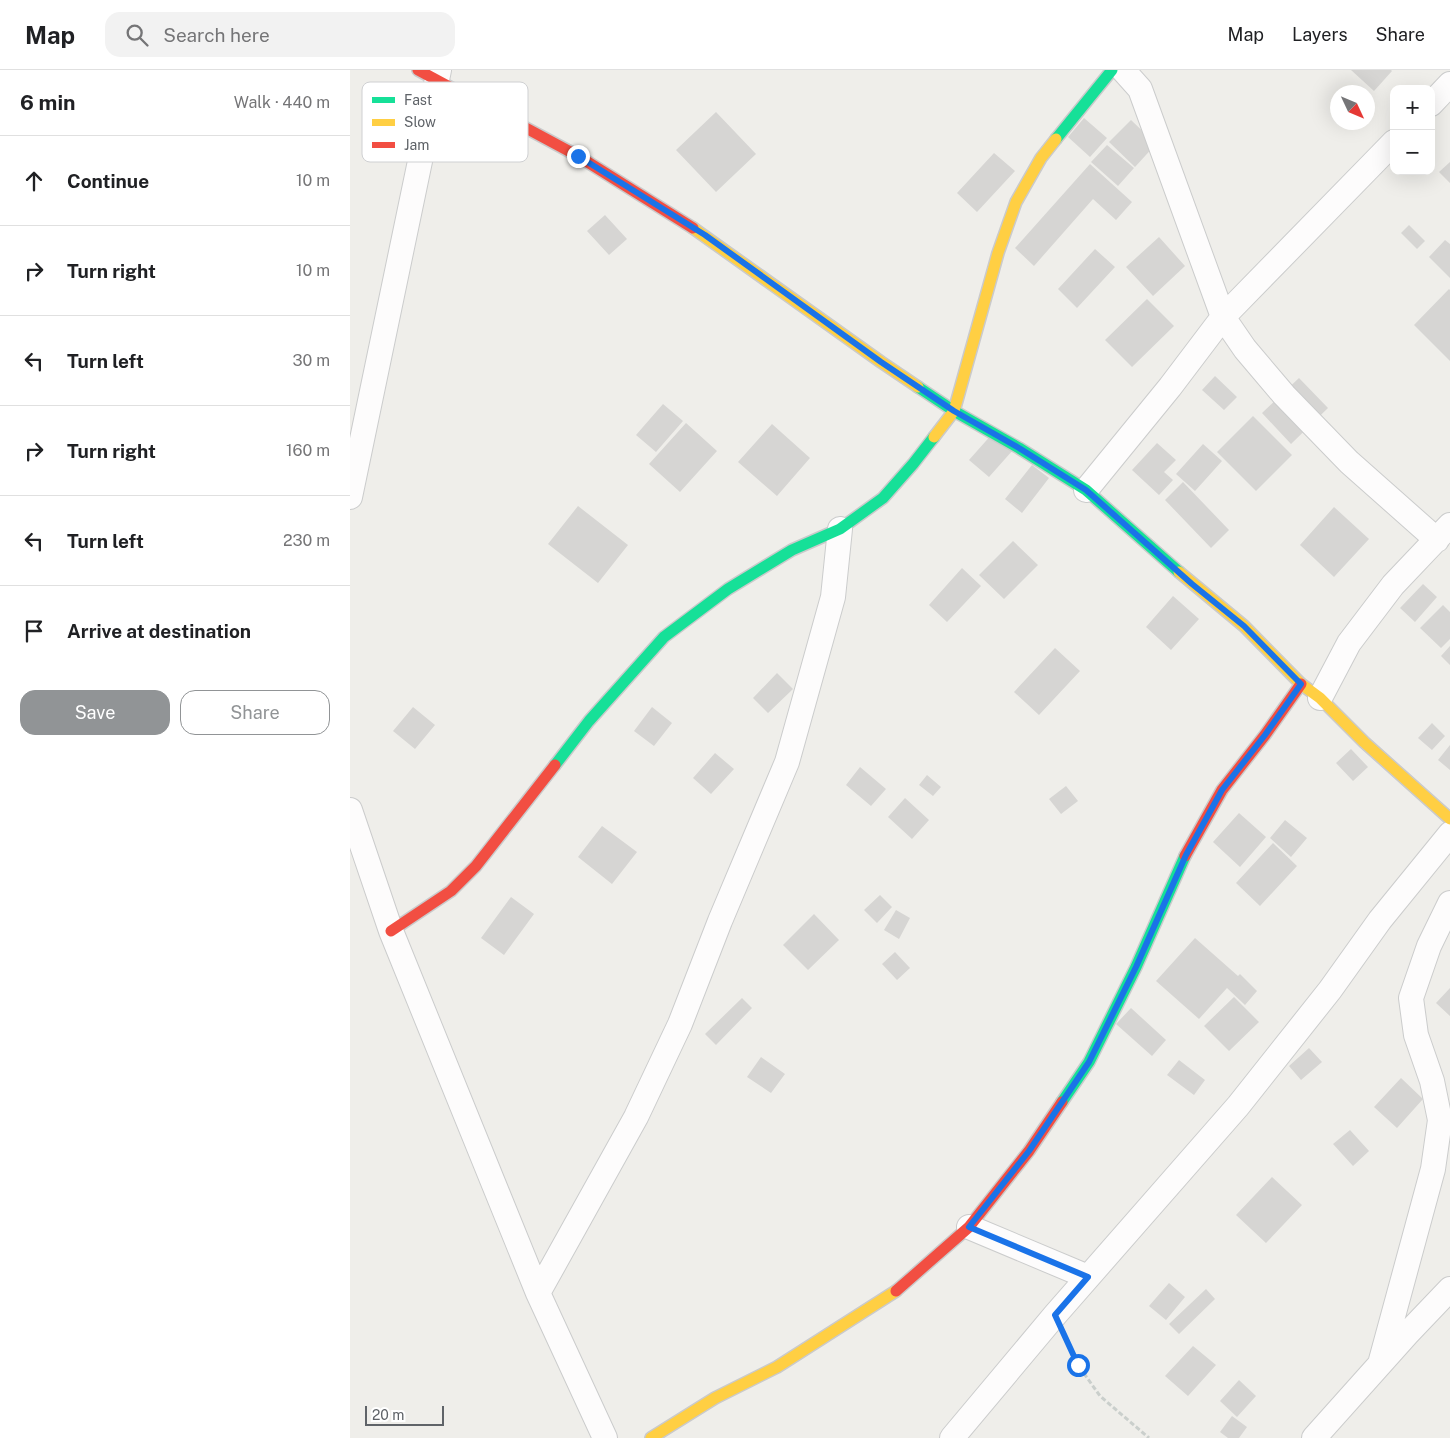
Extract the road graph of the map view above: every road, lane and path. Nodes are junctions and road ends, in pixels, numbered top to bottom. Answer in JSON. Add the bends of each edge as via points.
{"nodes":[{"id":1,"x":1112,"y":70,"type":"edge"},
{"id":2,"x":1123,"y":70,"type":"edge"},
{"id":3,"x":431,"y":73,"type":"edge"},
{"id":4,"x":447,"y":82,"type":"edge"},
{"id":5,"x":1450,"y":84,"type":"edge"},
{"id":6,"x":1435,"y":100,"type":"edge"},
{"id":7,"x":528,"y":128,"type":"edge"},
{"id":8,"x":1390,"y":146,"type":"edge"},
{"id":9,"x":414,"y":162,"type":"edge"},
{"id":10,"x":1223,"y":316,"type":"junction"},
{"id":11,"x":954,"y":411,"type":"junction"},
{"id":12,"x":1086,"y":490,"type":"junction"},
{"id":13,"x":350,"y":497,"type":"edge"},
{"id":14,"x":840,"y":529,"type":"junction"},
{"id":15,"x":1443,"y":533,"type":"edge"},
{"id":16,"x":1301,"y":684,"type":"junction"},
{"id":17,"x":1320,"y":698,"type":"junction"},
{"id":18,"x":350,"y":810,"type":"edge"},
{"id":19,"x":1450,"y":819,"type":"edge"},
{"id":20,"x":1450,"y":834,"type":"edge"},
{"id":21,"x":1450,"y":904,"type":"edge"},
{"id":22,"x":391,"y":932,"type":"junction"},
{"id":23,"x":969,"y":1227,"type":"junction"},
{"id":24,"x":1088,"y":1277,"type":"junction"},
{"id":25,"x":1450,"y":1289,"type":"edge"},
{"id":26,"x":538,"y":1293,"type":"junction"},
{"id":27,"x":1055,"y":1315,"type":"junction"},
{"id":28,"x":1380,"y":1364,"type":"junction"},
{"id":29,"x":605,"y":1438,"type":"edge"},
{"id":30,"x":651,"y":1438,"type":"edge"},
{"id":31,"x":952,"y":1438,"type":"edge"},
{"id":32,"x":1149,"y":1438,"type":"edge"},
{"id":33,"x":1314,"y":1438,"type":"edge"}],
"edges":[{"from":1,"to":11,"type":"street","via":[[1041,158],[1016,202],[998,253]]},
{"from":2,"to":10,"type":"street","via":[[1140,89]]},
{"from":3,"to":4,"type":"street"},
{"from":5,"to":6,"type":"street"},
{"from":7,"to":11,"type":"street","via":[[705,235]]},
{"from":8,"to":10,"type":"street"},
{"from":9,"to":13,"type":"street"},
{"from":10,"to":12,"type":"street"},
{"from":10,"to":15,"type":"street","via":[[1244,349],[1284,396],[1349,462]]},
{"from":11,"to":12,"type":"street"},
{"from":11,"to":14,"type":"street","via":[[883,498]]},
{"from":12,"to":16,"type":"street","via":[[1244,626]]},
{"from":14,"to":22,"type":"street","via":[[792,550],[728,588],[664,637],[589,722],[476,866],[450,891]]},
{"from":14,"to":26,"type":"street","via":[[833,597],[787,762],[680,1024],[636,1116]]},
{"from":15,"to":17,"type":"street","via":[[1393,585],[1349,643]]},
{"from":16,"to":17,"type":"street"},
{"from":16,"to":23,"type":"street","via":[[1222,790],[1190,847],[1089,1062],[1029,1151]]},
{"from":17,"to":19,"type":"street"},
{"from":18,"to":22,"type":"street"},
{"from":20,"to":24,"type":"street","via":[[1238,1106]]},
{"from":21,"to":28,"type":"street","via":[[1428,946],[1412,998],[1416,1035],[1432,1081],[1440,1120],[1433,1169]]},
{"from":22,"to":26,"type":"street"},
{"from":23,"to":24,"type":"street"},
{"from":23,"to":30,"type":"street","via":[[897,1291],[777,1367],[715,1398]]},
{"from":24,"to":27,"type":"street"},
{"from":25,"to":28,"type":"street"},
{"from":26,"to":29,"type":"street"},
{"from":27,"to":31,"type":"street"},
{"from":27,"to":32,"type":"path","via":[[1078,1365],[1100,1396]]},
{"from":28,"to":33,"type":"street"}]}
